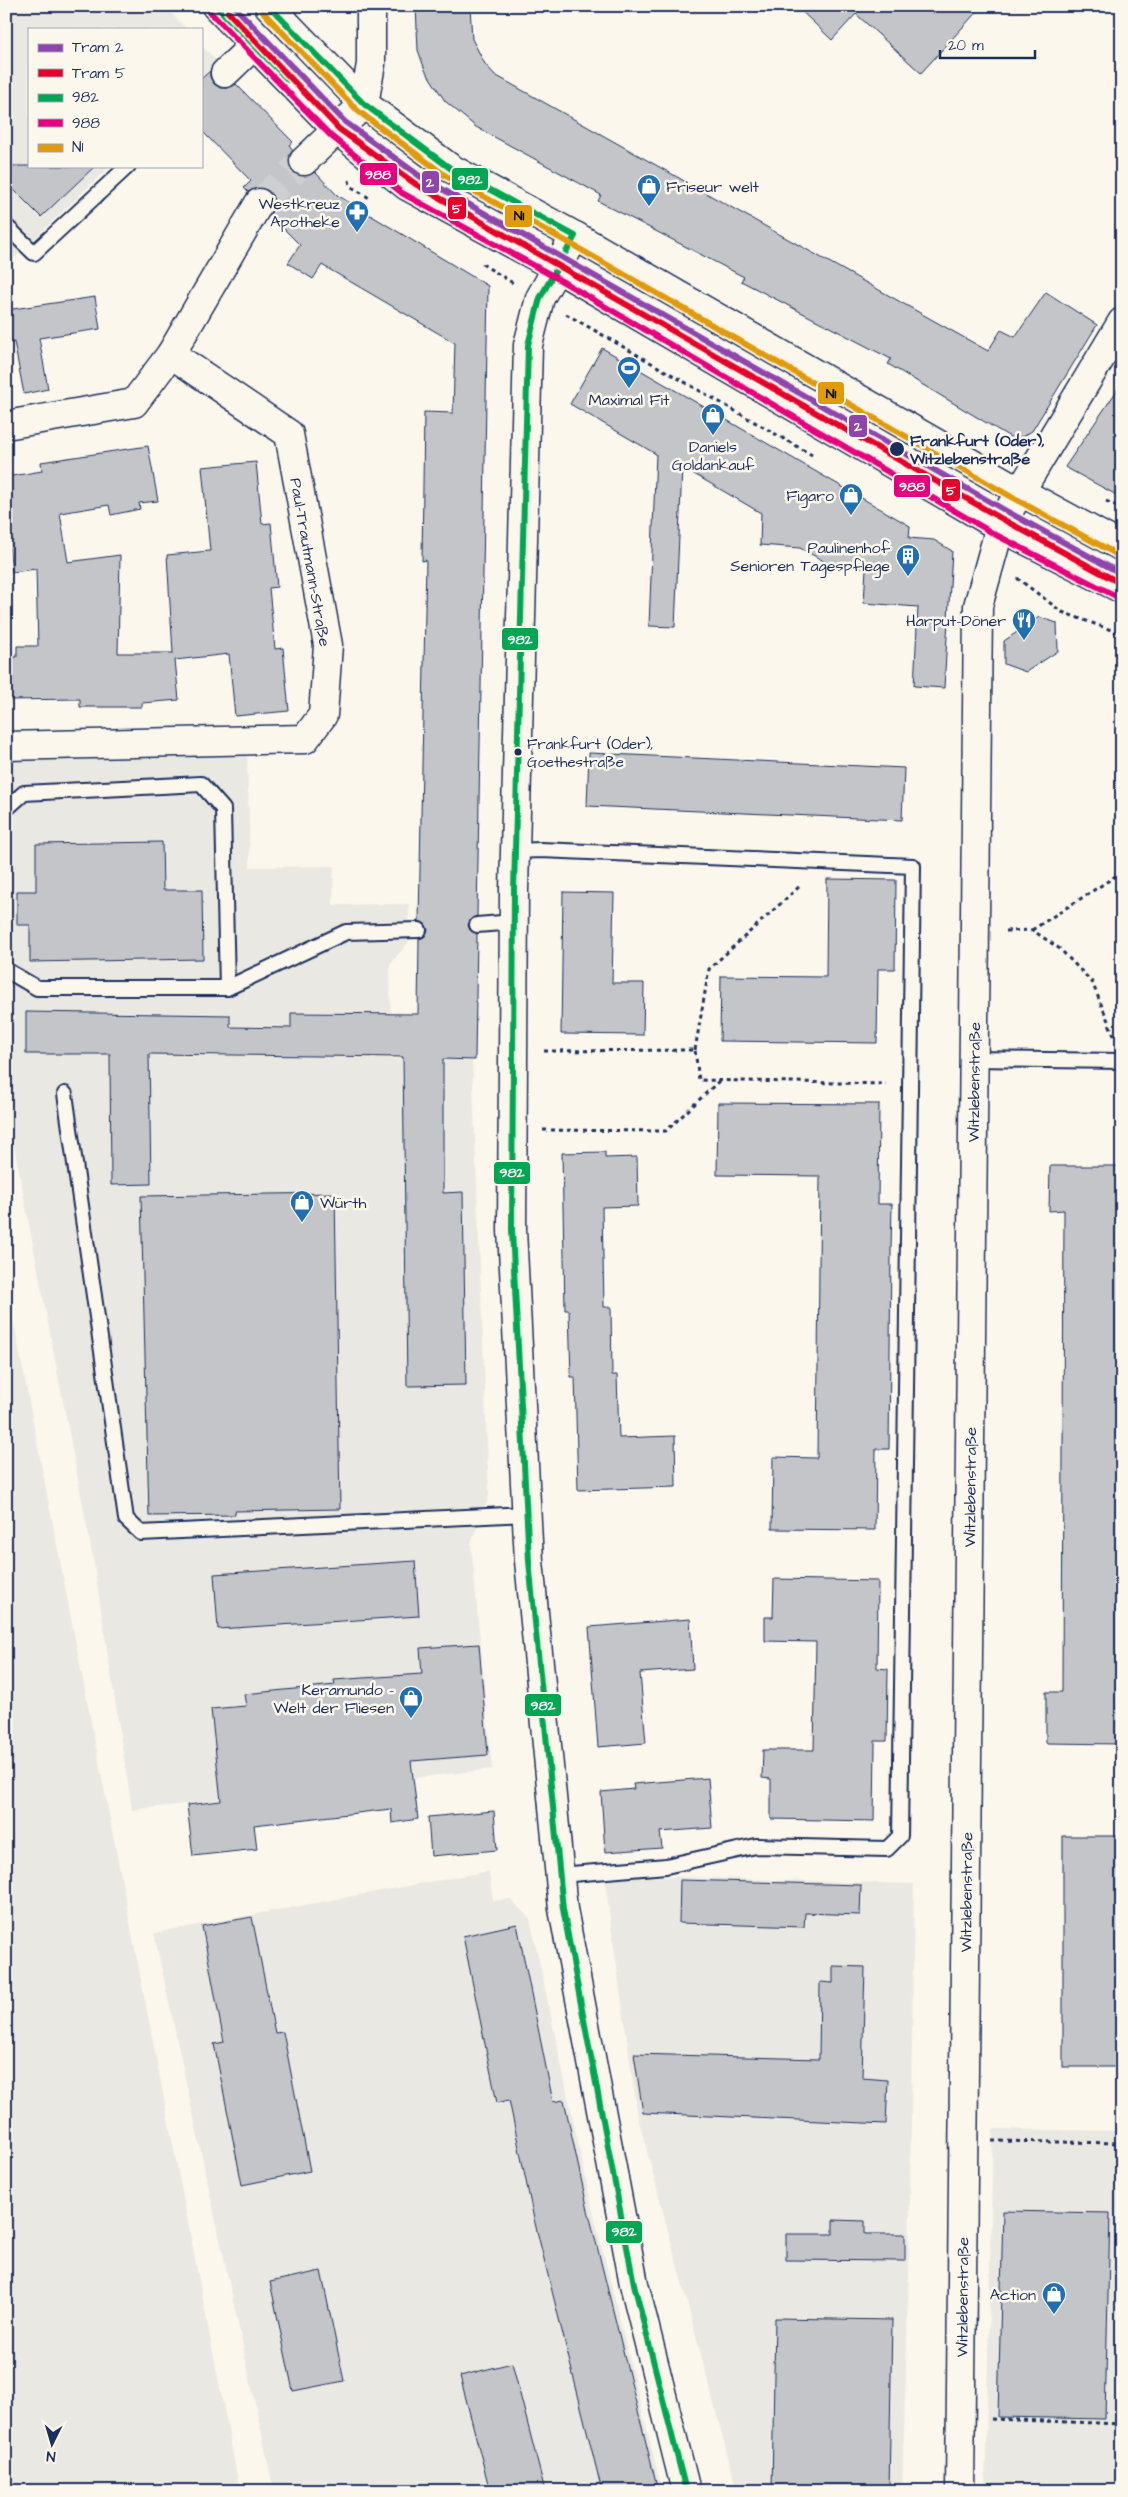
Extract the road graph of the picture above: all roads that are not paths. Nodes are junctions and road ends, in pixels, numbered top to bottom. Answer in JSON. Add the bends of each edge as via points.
{"nodes":[{"id":1,"x":216,"y":6,"type":"edge"},
{"id":2,"x":269,"y":6,"type":"edge"},
{"id":3,"x":371,"y":6,"type":"edge"},
{"id":4,"x":254,"y":45,"type":"junction"},
{"id":5,"x":225,"y":73,"type":"dead end"},
{"id":6,"x":364,"y":104,"type":"junction"},
{"id":7,"x":337,"y":130,"type":"junction"},
{"id":8,"x":304,"y":161,"type":"tunnel mouth"},
{"id":9,"x":126,"y":168,"type":"edge"},
{"id":10,"x":259,"y":203,"type":"tunnel mouth"},
{"id":11,"x":6,"y":226,"type":"edge"},
{"id":12,"x":575,"y":236,"type":"junction"},
{"id":13,"x":557,"y":268,"type":"junction"},
{"id":14,"x":1122,"y":322,"type":"edge"},
{"id":15,"x":171,"y":354,"type":"junction"},
{"id":16,"x":6,"y":425,"type":"edge"},
{"id":17,"x":1021,"y":492,"type":"junction"},
{"id":18,"x":1000,"y":527,"type":"junction"},
{"id":19,"x":1122,"y":546,"type":"edge"},
{"id":20,"x":1122,"y":589,"type":"edge"},
{"id":21,"x":6,"y":746,"type":"edge"},
{"id":22,"x":6,"y":810,"type":"edge"},
{"id":23,"x":515,"y":851,"type":"junction"},
{"id":24,"x":514,"y":922,"type":"junction"},
{"id":25,"x":477,"y":925,"type":"dead end"},
{"id":26,"x":419,"y":930,"type":"dead end"},
{"id":27,"x":6,"y":970,"type":"edge"},
{"id":28,"x":227,"y":988,"type":"junction"},
{"id":29,"x":974,"y":1058,"type":"junction"},
{"id":30,"x":1122,"y":1061,"type":"edge"},
{"id":31,"x":65,"y":1094,"type":"dead end"},
{"id":32,"x":526,"y":1514,"type":"junction"},
{"id":33,"x":560,"y":1875,"type":"junction"},
{"id":34,"x":686,"y":2491,"type":"edge"},
{"id":35,"x":960,"y":2491,"type":"edge"}],
"edges":[{"from":1,"to":4,"type":"street"},
{"from":2,"to":6,"type":"street"},
{"from":3,"to":6,"type":"street","via":[[371,64]]},
{"from":4,"to":5,"type":"street"},
{"from":4,"to":7,"type":"street"},
{"from":6,"to":7,"type":"street"},
{"from":6,"to":12,"type":"street","via":[[450,168]]},
{"from":7,"to":8,"type":"street"},
{"from":7,"to":13,"type":"street","via":[[407,186]]},
{"from":9,"to":11,"type":"lane","via":[[34,253]]},
{"from":10,"to":15,"type":"street"},
{"from":12,"to":13,"type":"street"},
{"from":12,"to":17,"type":"street"},
{"from":13,"to":18,"type":"street"},
{"from":13,"to":23,"type":"street","via":[[540,298],[528,344]]},
{"from":14,"to":17,"type":"street","name":"Witzlebenstraße"},
{"from":15,"to":16,"type":"street","via":[[134,403]]},
{"from":15,"to":21,"type":"street","name":"Paul-Trautmann-Straße","via":[[289,434],[328,645],[323,714],[305,739]]},
{"from":17,"to":18,"type":"street","name":"Witzlebenstraße"},
{"from":17,"to":19,"type":"street"},
{"from":18,"to":20,"type":"street"},
{"from":18,"to":29,"type":"street","name":"Witzlebenstraße","via":[[978,606]]},
{"from":22,"to":28,"type":"lane","via":[[24,793],[201,784],[223,809]]},
{"from":23,"to":24,"type":"street"},
{"from":23,"to":33,"type":"lane","via":[[913,866],[900,1836],[887,1849],[756,1846],[666,1866]]},
{"from":24,"to":25,"type":"lane"},
{"from":24,"to":32,"type":"street","via":[[512,1230]]},
{"from":26,"to":28,"type":"lane","via":[[346,932]]},
{"from":27,"to":28,"type":"lane","via":[[37,988]]},
{"from":29,"to":30,"type":"lane"},
{"from":29,"to":35,"type":"street","name":"Witzlebenstraße"},
{"from":31,"to":32,"type":"lane","via":[[126,1519],[141,1533]]},
{"from":32,"to":33,"type":"street"},
{"from":33,"to":34,"type":"street","via":[[634,2284]]}]}
